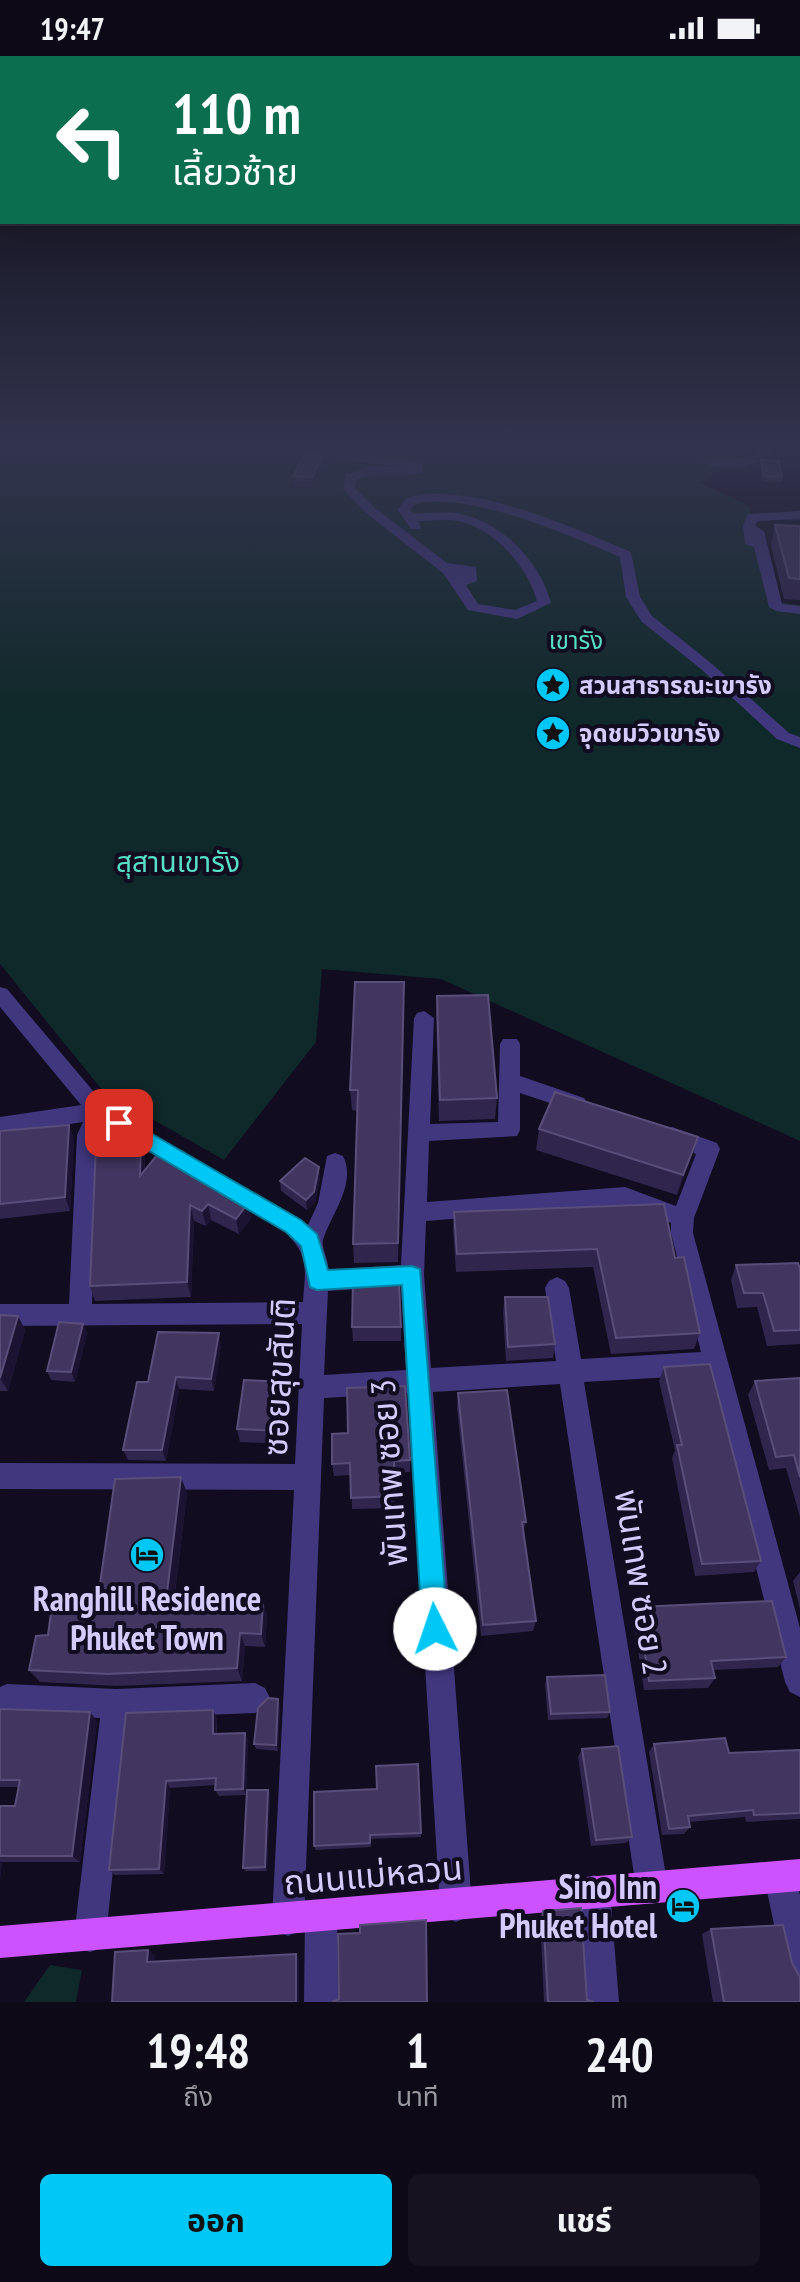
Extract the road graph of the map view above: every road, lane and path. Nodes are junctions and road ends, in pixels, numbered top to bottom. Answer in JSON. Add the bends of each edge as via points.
{"nodes":[{"id":1,"x":408,"y":536,"type":"edge"},
{"id":2,"x":429,"y":536,"type":"edge"},
{"id":3,"x":497,"y":536,"type":"edge"},
{"id":4,"x":581,"y":536,"type":"edge"},
{"id":5,"x":751,"y":536,"type":"edge"},
{"id":6,"x":758,"y":536,"type":"edge"},
{"id":7,"x":753,"y":548,"type":"dead end"},
{"id":8,"x":451,"y":571,"type":"junction"},
{"id":9,"x":800,"y":610,"type":"edge"},
{"id":10,"x":800,"y":743,"type":"edge"},
{"id":11,"x":0,"y":994,"type":"edge"},
{"id":12,"x":424,"y":1018,"type":"dead end"},
{"id":13,"x":510,"y":1044,"type":"dead end"},
{"id":14,"x":510,"y":1081,"type":"junction"},
{"id":15,"x":595,"y":1110,"type":"edge"},
{"id":16,"x":98,"y":1111,"type":"junction"},
{"id":17,"x":0,"y":1126,"type":"edge"},
{"id":18,"x":652,"y":1130,"type":"edge"},
{"id":19,"x":418,"y":1133,"type":"junction"},
{"id":20,"x":335,"y":1162,"type":"dead end"},
{"id":21,"x":416,"y":1212,"type":"junction"},
{"id":22,"x":683,"y":1218,"type":"junction"},
{"id":23,"x":310,"y":1241,"type":"junction"},
{"id":24,"x":412,"y":1275,"type":"junction"},
{"id":25,"x":317,"y":1281,"type":"junction"},
{"id":26,"x":557,"y":1288,"type":"dead end"},
{"id":27,"x":316,"y":1313,"type":"junction"},
{"id":28,"x":80,"y":1314,"type":"junction"},
{"id":29,"x":0,"y":1315,"type":"edge"},
{"id":30,"x":714,"y":1363,"type":"junction"},
{"id":31,"x":573,"y":1372,"type":"junction"},
{"id":32,"x":417,"y":1382,"type":"junction"},
{"id":33,"x":314,"y":1387,"type":"junction"},
{"id":34,"x":0,"y":1476,"type":"edge"},
{"id":35,"x":307,"y":1477,"type":"junction"},
{"id":36,"x":800,"y":1682,"type":"edge"},
{"id":37,"x":255,"y":1698,"type":"dead end"},
{"id":38,"x":7,"y":1699,"type":"dead end"},
{"id":39,"x":116,"y":1704,"type":"junction"},
{"id":40,"x":790,"y":1876,"type":"edge"},
{"id":41,"x":652,"y":1888,"type":"junction"},
{"id":42,"x":594,"y":1891,"type":"junction"},
{"id":43,"x":456,"y":1906,"type":"junction"},
{"id":44,"x":321,"y":1917,"type":"junction"},
{"id":45,"x":288,"y":1920,"type":"junction"},
{"id":46,"x":90,"y":1936,"type":"junction"},
{"id":47,"x":0,"y":1942,"type":"edge"},
{"id":48,"x":800,"y":1967,"type":"edge"},
{"id":49,"x":321,"y":2002,"type":"edge"},
{"id":50,"x":602,"y":2002,"type":"edge"}],
"edges":[{"from":1,"to":8,"type":"street"},
{"from":2,"to":8,"type":"street"},
{"from":3,"to":8,"type":"street","via":[[529,573],[544,603],[524,614],[473,607]]},
{"from":4,"to":10,"type":"street","via":[[626,555],[633,597],[647,619],[783,736]]},
{"from":5,"to":7,"type":"street"},
{"from":6,"to":9,"type":"street","via":[[776,607]]},
{"from":11,"to":16,"type":"street"},
{"from":12,"to":19,"type":"street","name":"พันเทพ ซอย 3"},
{"from":13,"to":14,"type":"street"},
{"from":14,"to":15,"type":"street"},
{"from":14,"to":19,"type":"street","via":[[509,1130]]},
{"from":16,"to":17,"type":"street"},
{"from":16,"to":23,"type":"street","via":[[294,1226]]},
{"from":16,"to":28,"type":"street","via":[[88,1135]]},
{"from":18,"to":22,"type":"street","via":[[709,1149]]},
{"from":19,"to":21,"type":"street","name":"พันเทพ ซอย 3"},
{"from":20,"to":23,"type":"street","via":[[334,1195]]},
{"from":21,"to":22,"type":"street","via":[[625,1196]]},
{"from":21,"to":24,"type":"street","name":"พันเทพ ซอย 3"},
{"from":22,"to":30,"type":"street","via":[[682,1233]]},
{"from":23,"to":25,"type":"street","name":"ซอยสุขสันติ"},
{"from":24,"to":25,"type":"street"},
{"from":24,"to":32,"type":"street","name":"พันเทพ ซอย 3"},
{"from":25,"to":27,"type":"street","name":"ซอยสุขสันติ"},
{"from":26,"to":31,"type":"street","name":"พันเทพ ซอย 2"},
{"from":27,"to":28,"type":"street"},
{"from":27,"to":33,"type":"street","name":"ซอยสุขสันติ"},
{"from":28,"to":29,"type":"street"},
{"from":30,"to":31,"type":"street"},
{"from":30,"to":36,"type":"street"},
{"from":31,"to":32,"type":"street"},
{"from":31,"to":41,"type":"street","name":"พันเทพ ซอย 2"},
{"from":32,"to":33,"type":"street"},
{"from":32,"to":43,"type":"street","name":"พันเทพ ซอย 3"},
{"from":33,"to":35,"type":"street","name":"ซอยสุขสันติ"},
{"from":34,"to":35,"type":"street"},
{"from":35,"to":45,"type":"street","name":"ซอยสุขสันติ"},
{"from":37,"to":39,"type":"street"},
{"from":38,"to":39,"type":"street"},
{"from":39,"to":46,"type":"street"},
{"from":40,"to":41,"type":"main road","name":"ถนนแม่หลวน"},
{"from":40,"to":48,"type":"street"},
{"from":41,"to":42,"type":"main road","name":"ถนนแม่หลวน"},
{"from":42,"to":43,"type":"main road","name":"ถนนแม่หลวน"},
{"from":42,"to":50,"type":"street"},
{"from":43,"to":44,"type":"main road","name":"ถนนแม่หลวน"},
{"from":44,"to":45,"type":"main road","name":"ถนนแม่หลวน"},
{"from":44,"to":49,"type":"street"},
{"from":45,"to":46,"type":"main road","name":"ถนนแม่หลวน"},
{"from":46,"to":47,"type":"main road","name":"ถนนแม่หลวน"}]}
